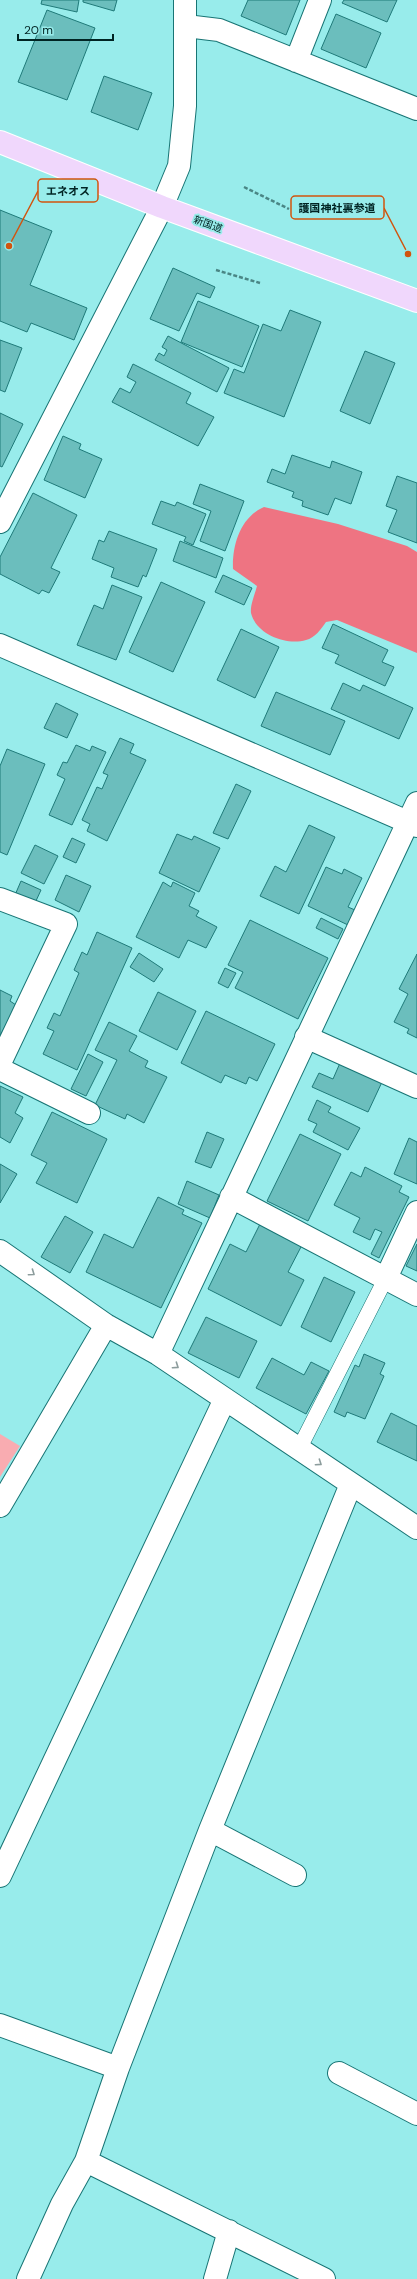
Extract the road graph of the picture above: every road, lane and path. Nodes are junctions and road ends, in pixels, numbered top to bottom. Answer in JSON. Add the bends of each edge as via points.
{"nodes":[{"id":1,"x":186,"y":0,"type":"edge"},
{"id":2,"x":320,"y":0,"type":"edge"},
{"id":3,"x":186,"y":26,"type":"junction"},
{"id":4,"x":296,"y":61,"type":"junction"},
{"id":5,"x":417,"y":109,"type":"edge"},
{"id":6,"x":0,"y":142,"type":"edge"},
{"id":7,"x":244,"y":187,"type":"dead end"},
{"id":8,"x":162,"y":207,"type":"junction"},
{"id":9,"x":289,"y":208,"type":"dead end"},
{"id":10,"x":216,"y":270,"type":"dead end"},
{"id":11,"x":260,"y":283,"type":"dead end"},
{"id":12,"x":417,"y":301,"type":"edge"},
{"id":13,"x":0,"y":522,"type":"edge"},
{"id":14,"x":0,"y":645,"type":"edge"},
{"id":15,"x":414,"y":817,"type":"edge"},
{"id":16,"x":0,"y":899,"type":"edge"},
{"id":17,"x":306,"y":1037,"type":"junction"},
{"id":18,"x":0,"y":1062,"type":"edge"},
{"id":19,"x":0,"y":1069,"type":"edge"},
{"id":20,"x":417,"y":1087,"type":"edge"},
{"id":21,"x":89,"y":1113,"type":"dead end"},
{"id":22,"x":231,"y":1197,"type":"junction"},
{"id":23,"x":417,"y":1212,"type":"edge"},
{"id":24,"x":0,"y":1251,"type":"edge"},
{"id":25,"x":386,"y":1278,"type":"junction"},
{"id":26,"x":417,"y":1296,"type":"edge"},
{"id":27,"x":106,"y":1325,"type":"junction"},
{"id":28,"x":158,"y":1354,"type":"junction"},
{"id":29,"x":225,"y":1399,"type":"junction"},
{"id":30,"x":299,"y":1449,"type":"junction"},
{"id":31,"x":350,"y":1484,"type":"junction"},
{"id":32,"x":0,"y":1506,"type":"edge"},
{"id":33,"x":417,"y":1528,"type":"edge"},
{"id":34,"x":210,"y":1830,"type":"junction"},
{"id":35,"x":295,"y":1874,"type":"dead end"},
{"id":36,"x":0,"y":1876,"type":"edge"},
{"id":37,"x":0,"y":2024,"type":"edge"},
{"id":38,"x":118,"y":2068,"type":"junction"},
{"id":39,"x":339,"y":2073,"type":"dead end"},
{"id":40,"x":417,"y":2114,"type":"edge"},
{"id":41,"x":86,"y":2161,"type":"junction"},
{"id":42,"x":229,"y":2231,"type":"junction"},
{"id":43,"x":28,"y":2279,"type":"edge"},
{"id":44,"x":216,"y":2279,"type":"edge"},
{"id":45,"x":324,"y":2279,"type":"edge"}],
"edges":[{"from":1,"to":3,"type":"street"},
{"from":2,"to":4,"type":"street"},
{"from":3,"to":4,"type":"street","via":[[219,30]]},
{"from":3,"to":8,"type":"street","via":[[185,106],[179,166]]},
{"from":4,"to":5,"type":"street"},
{"from":6,"to":8,"type":"main road","name":"新国道"},
{"from":7,"to":9,"type":"path"},
{"from":8,"to":12,"type":"main road","name":"新国道"},
{"from":8,"to":13,"type":"street"},
{"from":10,"to":11,"type":"path"},
{"from":14,"to":15,"type":"street"},
{"from":15,"to":17,"type":"street"},
{"from":16,"to":18,"type":"street","via":[[66,924]]},
{"from":17,"to":20,"type":"street"},
{"from":17,"to":22,"type":"street"},
{"from":19,"to":21,"type":"street"},
{"from":22,"to":25,"type":"street"},
{"from":22,"to":28,"type":"street"},
{"from":23,"to":25,"type":"street"},
{"from":24,"to":27,"type":"street","one_way":true},
{"from":25,"to":26,"type":"street"},
{"from":25,"to":30,"type":"lane"},
{"from":27,"to":28,"type":"street"},
{"from":27,"to":32,"type":"street"},
{"from":28,"to":29,"type":"street","one_way":true},
{"from":29,"to":30,"type":"street"},
{"from":29,"to":36,"type":"street"},
{"from":30,"to":31,"type":"street","one_way":true},
{"from":31,"to":33,"type":"street"},
{"from":31,"to":34,"type":"street"},
{"from":34,"to":35,"type":"street"},
{"from":34,"to":38,"type":"street"},
{"from":37,"to":38,"type":"street"},
{"from":38,"to":41,"type":"street"},
{"from":39,"to":40,"type":"street"},
{"from":41,"to":42,"type":"street"},
{"from":41,"to":43,"type":"street","via":[[62,2204]]},
{"from":42,"to":44,"type":"street"},
{"from":42,"to":45,"type":"street"}]}
